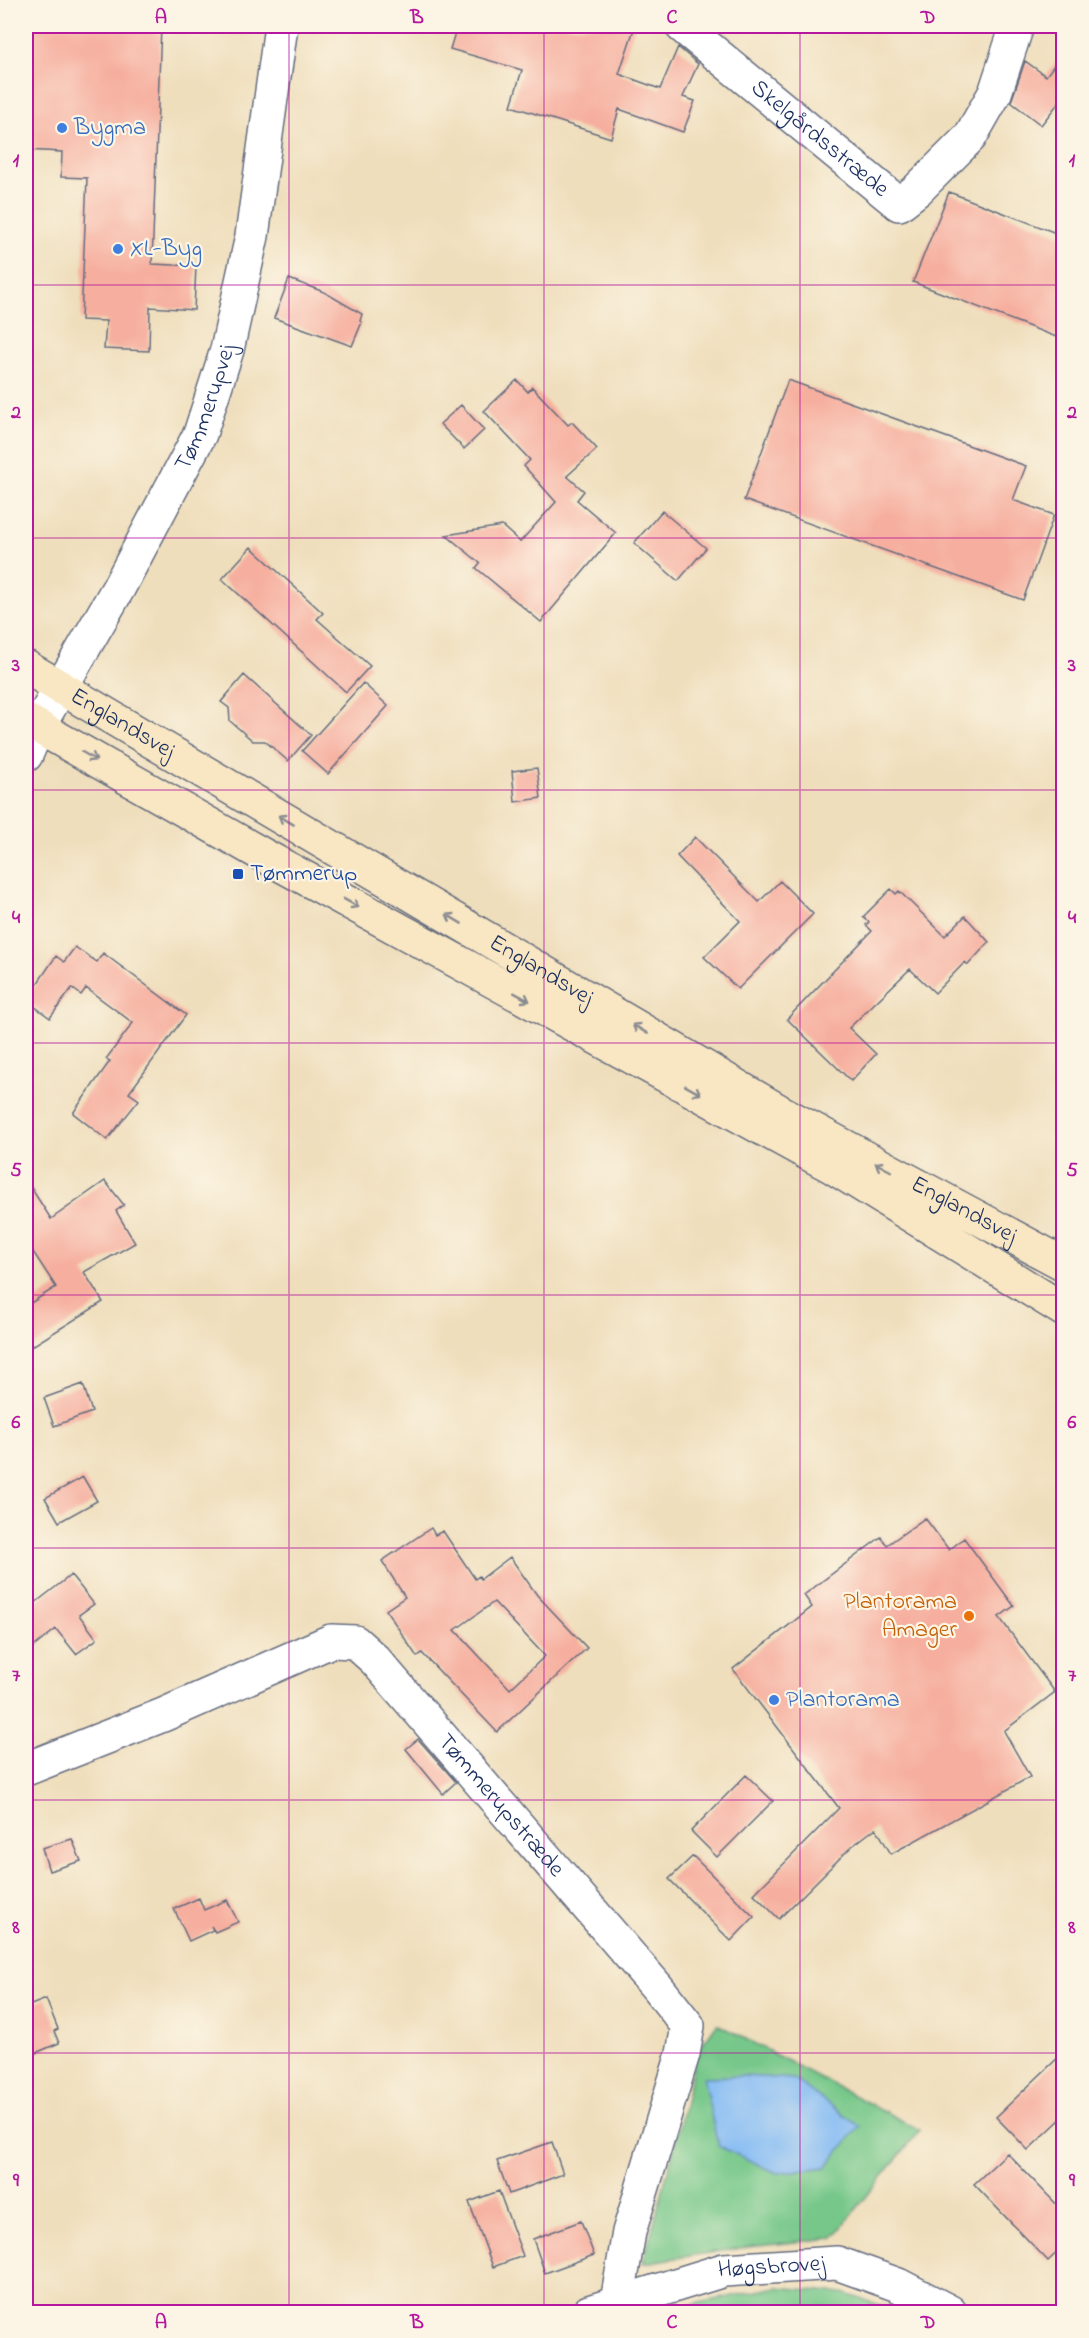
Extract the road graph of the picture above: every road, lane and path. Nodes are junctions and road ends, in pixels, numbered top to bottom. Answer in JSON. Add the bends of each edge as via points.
{"nodes":[{"id":1,"x":280,"y":26,"type":"edge"},
{"id":2,"x":682,"y":26,"type":"edge"},
{"id":3,"x":1017,"y":26,"type":"edge"},
{"id":4,"x":26,"y":666,"type":"edge"},
{"id":5,"x":61,"y":687,"type":"junction"},
{"id":6,"x":30,"y":734,"type":"edge"},
{"id":7,"x":1064,"y":1264,"type":"edge"},
{"id":8,"x":1064,"y":1310,"type":"edge"},
{"id":9,"x":26,"y":1769,"type":"edge"},
{"id":10,"x":603,"y":2307,"type":"edge"},
{"id":11,"x":950,"y":2313,"type":"edge"}],
"edges":[{"from":1,"to":5,"type":"street","name":"Tømmerupvej","via":[[252,236],[227,350],[200,434]]},
{"from":2,"to":3,"type":"street","name":"Skelgårdsstræde","via":[[899,204],[970,137],[995,93]]},
{"from":4,"to":5,"type":"main road","name":"Englandsvej"},
{"from":5,"to":6,"type":"street","name":"Tømmerupvej"},
{"from":7,"to":5,"type":"main road","name":"Englandsvej","one_way":true,"via":[[779,1111]]},
{"from":6,"to":8,"type":"main road","name":"Englandsvej","one_way":true,"via":[[263,855],[831,1166]]},
{"from":9,"to":10,"type":"street","name":"Tømmerupstræde","via":[[163,1715],[331,1641],[355,1641],[688,2026],[683,2054]]},
{"from":10,"to":11,"type":"street","name":"Høgsbrovej","via":[[724,2270],[837,2263],[898,2285]]}]}
